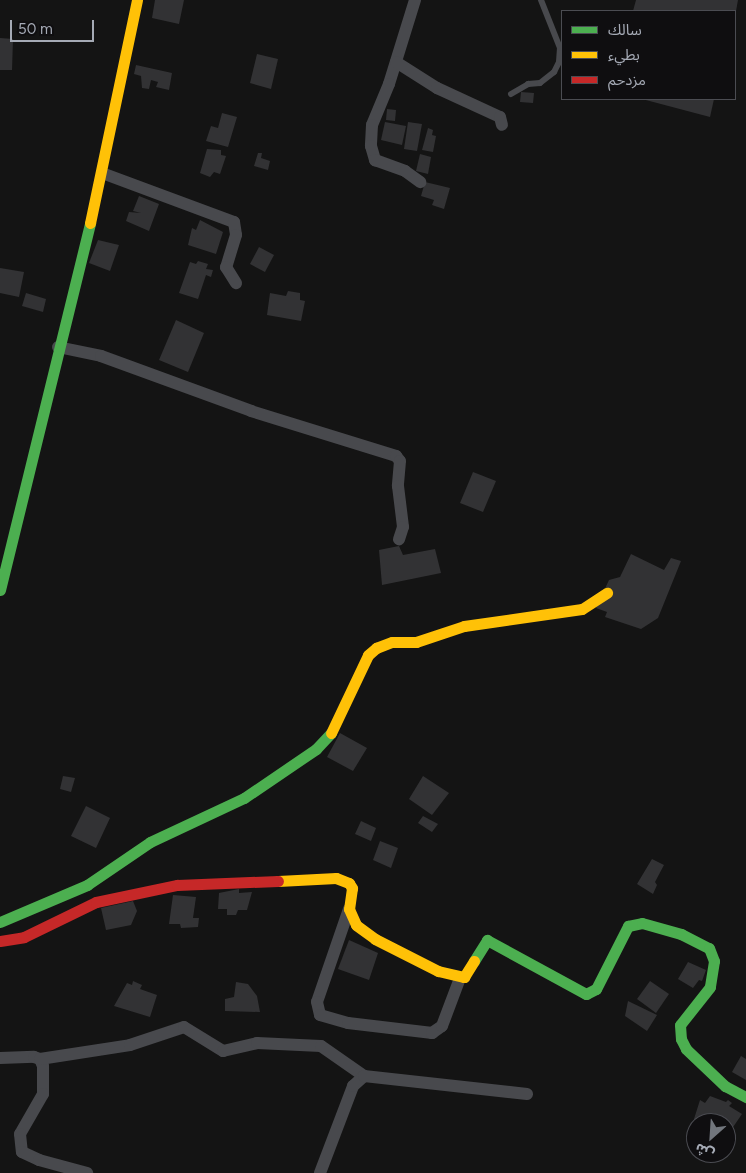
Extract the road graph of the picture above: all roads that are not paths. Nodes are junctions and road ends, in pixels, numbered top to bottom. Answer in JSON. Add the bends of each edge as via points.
{"nodes":[{"id":1,"x":137,"y":0,"type":"edge"},
{"id":2,"x":415,"y":0,"type":"edge"},
{"id":3,"x":540,"y":0,"type":"edge"},
{"id":4,"x":396,"y":62,"type":"junction"},
{"id":5,"x":511,"y":94,"type":"dead end"},
{"id":6,"x":502,"y":125,"type":"dead end"},
{"id":7,"x":102,"y":173,"type":"junction"},
{"id":8,"x":420,"y":182,"type":"dead end"},
{"id":9,"x":236,"y":283,"type":"dead end"},
{"id":10,"x":58,"y":347,"type":"junction"},
{"id":11,"x":399,"y":538,"type":"dead end"},
{"id":12,"x":0,"y":590,"type":"edge"},
{"id":13,"x":607,"y":593,"type":"dead end"},
{"id":14,"x":349,"y":909,"type":"junction"},
{"id":15,"x":0,"y":922,"type":"edge"},
{"id":16,"x":0,"y":941,"type":"edge"},
{"id":17,"x":460,"y":978,"type":"junction"},
{"id":18,"x":0,"y":1058,"type":"edge"},
{"id":19,"x":40,"y":1059,"type":"junction"},
{"id":20,"x":364,"y":1076,"type":"junction"},
{"id":21,"x":527,"y":1094,"type":"dead end"},
{"id":22,"x":746,"y":1097,"type":"edge"},
{"id":23,"x":87,"y":1173,"type":"edge"},
{"id":24,"x":320,"y":1173,"type":"edge"}],
"edges":[{"from":1,"to":7,"type":"street"},
{"from":2,"to":4,"type":"street"},
{"from":3,"to":5,"type":"lane","via":[[560,48],[559,62],[554,72],[540,83],[528,84]]},
{"from":4,"to":6,"type":"street","via":[[437,88],[500,117]]},
{"from":4,"to":8,"type":"street","via":[[372,125],[372,154],[375,160]]},
{"from":7,"to":9,"type":"street","via":[[234,222],[236,236],[226,267]]},
{"from":7,"to":10,"type":"street"},
{"from":10,"to":11,"type":"street","via":[[101,356],[251,411],[396,456],[400,461],[398,486],[403,527]]},
{"from":10,"to":12,"type":"street"},
{"from":13,"to":15,"type":"street","via":[[582,609],[464,626],[416,642],[392,642],[376,648],[368,655],[334,729],[316,749],[244,798],[150,842],[87,885]]},
{"from":14,"to":16,"type":"street","via":[[352,888],[349,883],[336,878],[199,882],[104,900],[24,937]]},
{"from":14,"to":17,"type":"street","via":[[352,920],[368,935],[438,972]]},
{"from":14,"to":17,"type":"street","via":[[317,1002],[320,1015],[348,1023],[432,1033],[442,1026]]},
{"from":17,"to":22,"type":"street","via":[[470,970],[487,940],[586,994],[596,989],[628,926],[642,923],[681,934],[709,948],[714,961],[710,987],[680,1025],[681,1039],[686,1049],[725,1086]]},
{"from":18,"to":19,"type":"street"},
{"from":19,"to":20,"type":"street","via":[[130,1045],[184,1027],[223,1051],[257,1043],[321,1046]]},
{"from":19,"to":23,"type":"street","via":[[43,1094],[20,1134],[20,1147],[27,1156]]},
{"from":20,"to":21,"type":"street"},
{"from":20,"to":24,"type":"street","via":[[353,1086]]}]}
